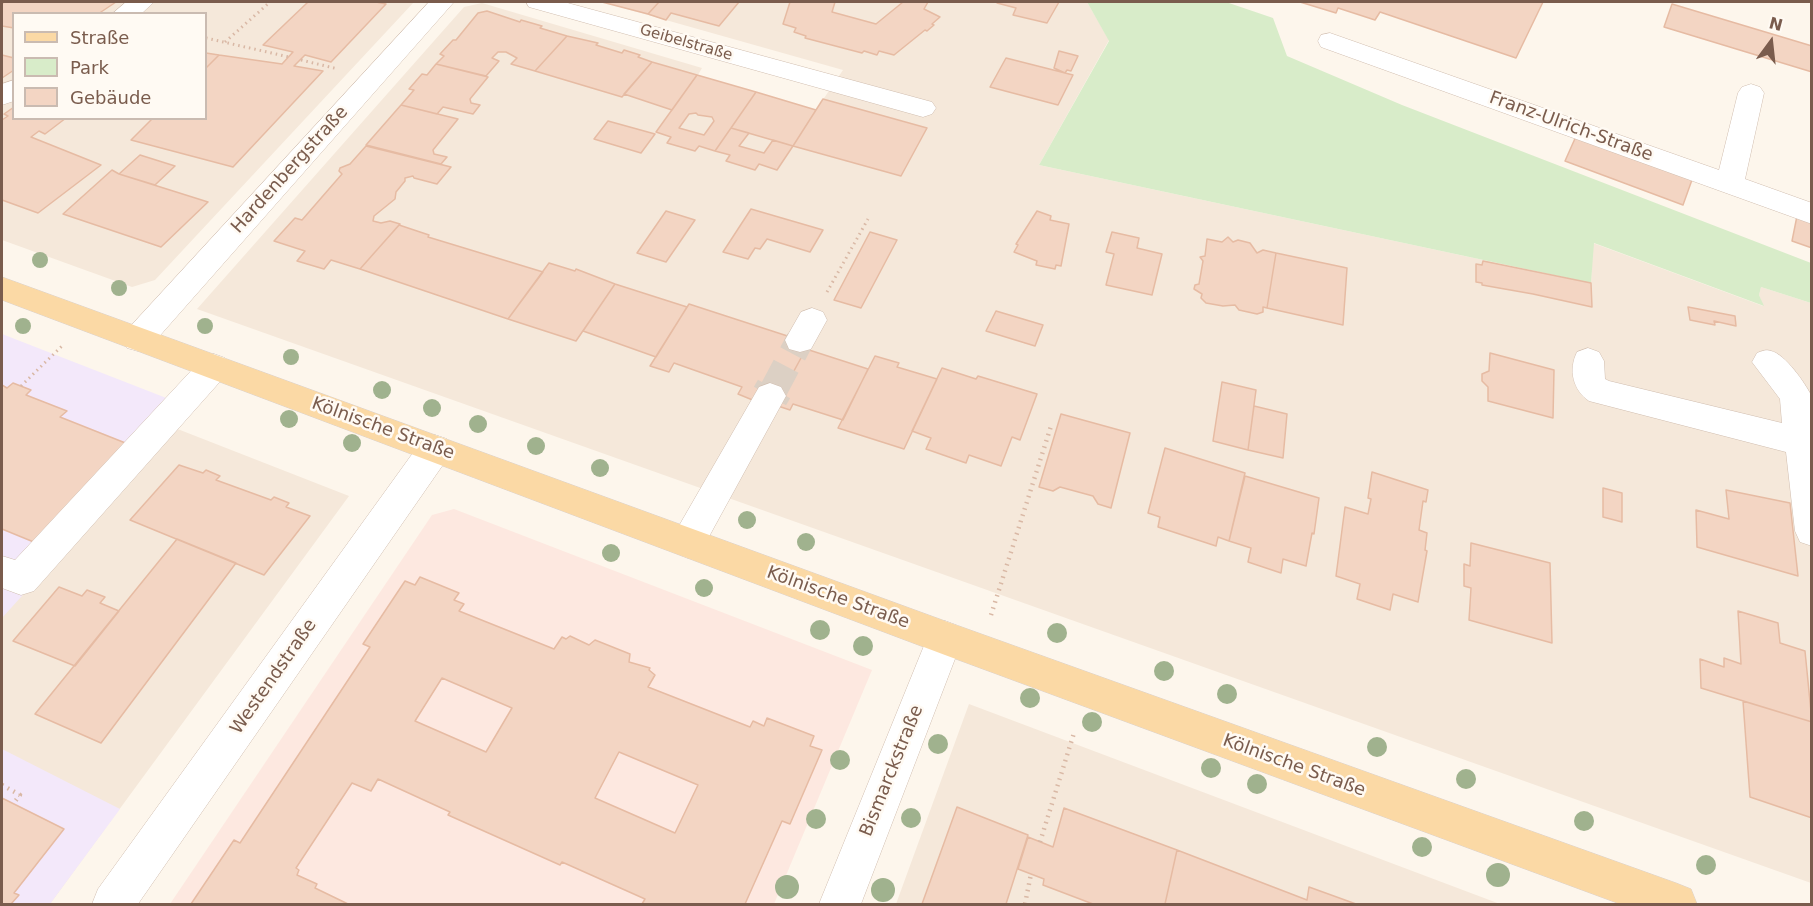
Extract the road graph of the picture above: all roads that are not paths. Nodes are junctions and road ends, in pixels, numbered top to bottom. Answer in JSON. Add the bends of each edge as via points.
{"nodes":[{"id":1,"x":142,"y":2,"type":"edge"},
{"id":2,"x":442,"y":2,"type":"edge"},
{"id":3,"x":538,"y":2,"type":"edge"},
{"id":4,"x":127,"y":12,"type":"edge"},
{"id":5,"x":1330,"y":42,"type":"dead end"},
{"id":6,"x":1751,"y":93,"type":"dead end"},
{"id":7,"x":923,"y":108,"type":"dead end"},
{"id":8,"x":1730,"y":184,"type":"junction"},
{"id":9,"x":1812,"y":214,"type":"edge"},
{"id":10,"x":2,"y":288,"type":"edge"},
{"id":11,"x":138,"y":339,"type":"junction"},
{"id":12,"x":1588,"y":361,"type":"dead end"},
{"id":13,"x":1768,"y":362,"type":"dead end"},
{"id":14,"x":214,"y":367,"type":"junction"},
{"id":15,"x":770,"y":396,"type":"tunnel mouth"},
{"id":16,"x":1800,"y":442,"type":"junction"},
{"id":17,"x":435,"y":449,"type":"junction"},
{"id":18,"x":1812,"y":531,"type":"edge"},
{"id":19,"x":688,"y":542,"type":"junction"},
{"id":20,"x":2,"y":572,"type":"edge"},
{"id":21,"x":962,"y":644,"type":"junction"},
{"id":22,"x":113,"y":904,"type":"edge"},
{"id":23,"x":840,"y":904,"type":"edge"},
{"id":24,"x":1676,"y":904,"type":"edge"}],
"edges":[{"from":1,"to":4,"type":"street"},
{"from":2,"to":11,"type":"street","name":"Hardenbergstraße"},
{"from":3,"to":7,"type":"street","name":"Geibelstraße"},
{"from":5,"to":8,"type":"street","name":"Franz-Ulrich-Straße"},
{"from":6,"to":8,"type":"street"},
{"from":8,"to":9,"type":"street","name":"Franz-Ulrich-Straße"},
{"from":10,"to":11,"type":"main road","name":"Kölnische Straße"},
{"from":11,"to":14,"type":"main road","name":"Kölnische Straße"},
{"from":12,"to":16,"type":"street","via":[[1590,385],[1600,392]]},
{"from":13,"to":16,"type":"street","via":[[1795,395]]},
{"from":14,"to":17,"type":"main road","name":"Kölnische Straße"},
{"from":14,"to":20,"type":"street","via":[[21,579]]},
{"from":15,"to":19,"type":"street"},
{"from":16,"to":18,"type":"street"},
{"from":17,"to":19,"type":"main road","name":"Kölnische Straße"},
{"from":17,"to":22,"type":"street","name":"Westendstraße"},
{"from":19,"to":21,"type":"main road","name":"Kölnische Straße"},
{"from":21,"to":23,"type":"street","name":"Bismarckstraße"},
{"from":21,"to":24,"type":"main road","name":"Kölnische Straße"}]}
